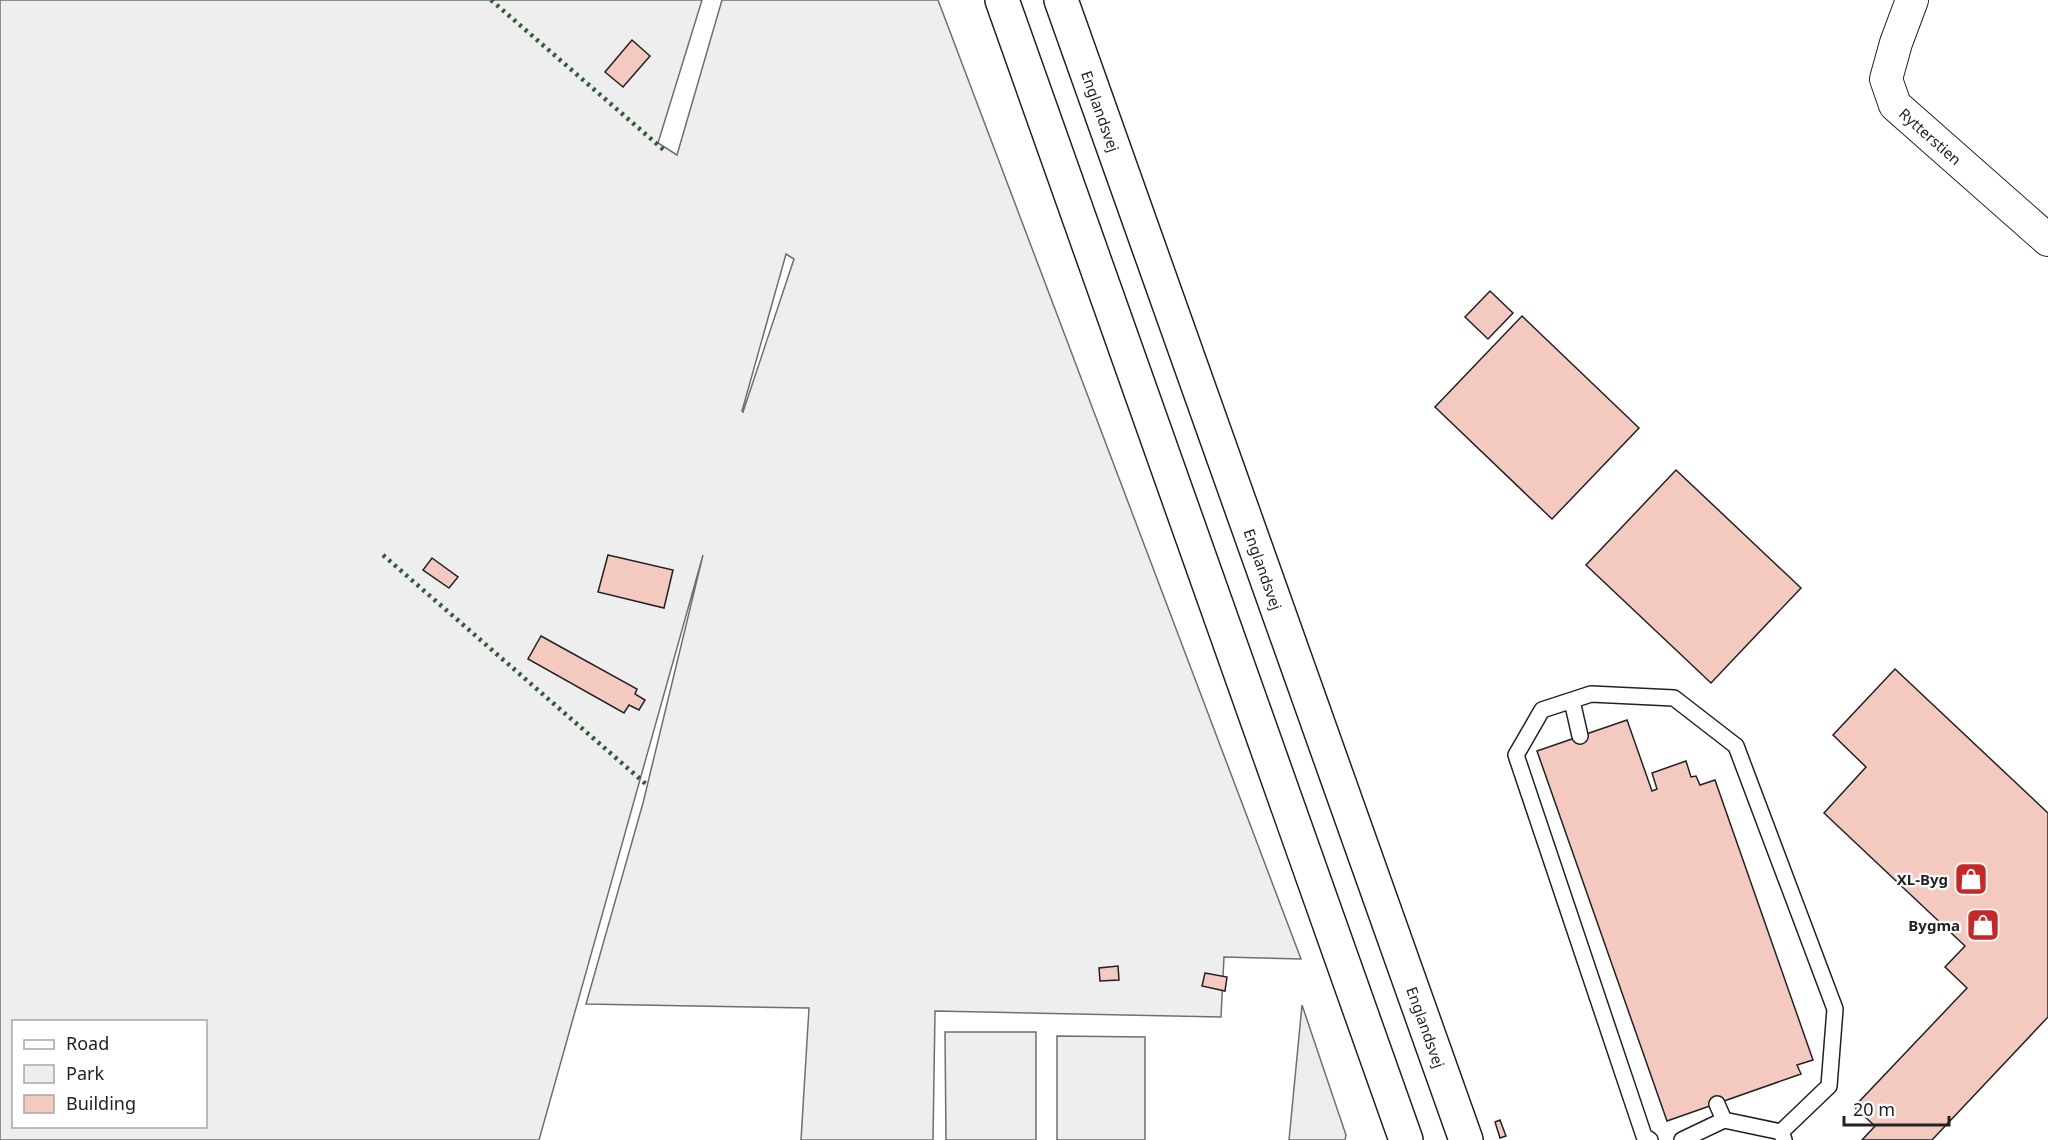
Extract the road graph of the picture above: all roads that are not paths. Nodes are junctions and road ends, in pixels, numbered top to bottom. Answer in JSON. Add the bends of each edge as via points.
{"nodes":[{"id":1,"x":1002,"y":0,"type":"edge"},
{"id":2,"x":1061,"y":0,"type":"edge"},
{"id":3,"x":1912,"y":0,"type":"edge"},
{"id":4,"x":2048,"y":240,"type":"edge"},
{"id":5,"x":1572,"y":701,"type":"junction"},
{"id":6,"x":1580,"y":736,"type":"dead end"},
{"id":7,"x":1718,"y":1104,"type":"dead end"},
{"id":8,"x":1724,"y":1120,"type":"junction"},
{"id":9,"x":1783,"y":1136,"type":"edge"},
{"id":10,"x":1406,"y":1140,"type":"edge"},
{"id":11,"x":1466,"y":1140,"type":"edge"},
{"id":12,"x":1650,"y":1140,"type":"edge"},
{"id":13,"x":1682,"y":1140,"type":"edge"}],
"edges":[{"from":1,"to":10,"type":"main road"},
{"from":2,"to":11,"type":"main road","name":"Englandsvej"},
{"from":3,"to":4,"type":"street","name":"Rytterstien","via":[[1886,79],[1895,105]]},
{"from":5,"to":6,"type":"lane"},
{"from":5,"to":9,"type":"lane","via":[[1591,694],[1674,698],[1737,747],[1835,1009],[1829,1086]]},
{"from":5,"to":12,"type":"lane","via":[[1542,710],[1516,755],[1644,1136]]},
{"from":7,"to":8,"type":"lane"},
{"from":8,"to":9,"type":"lane"},
{"from":8,"to":13,"type":"lane"}]}
